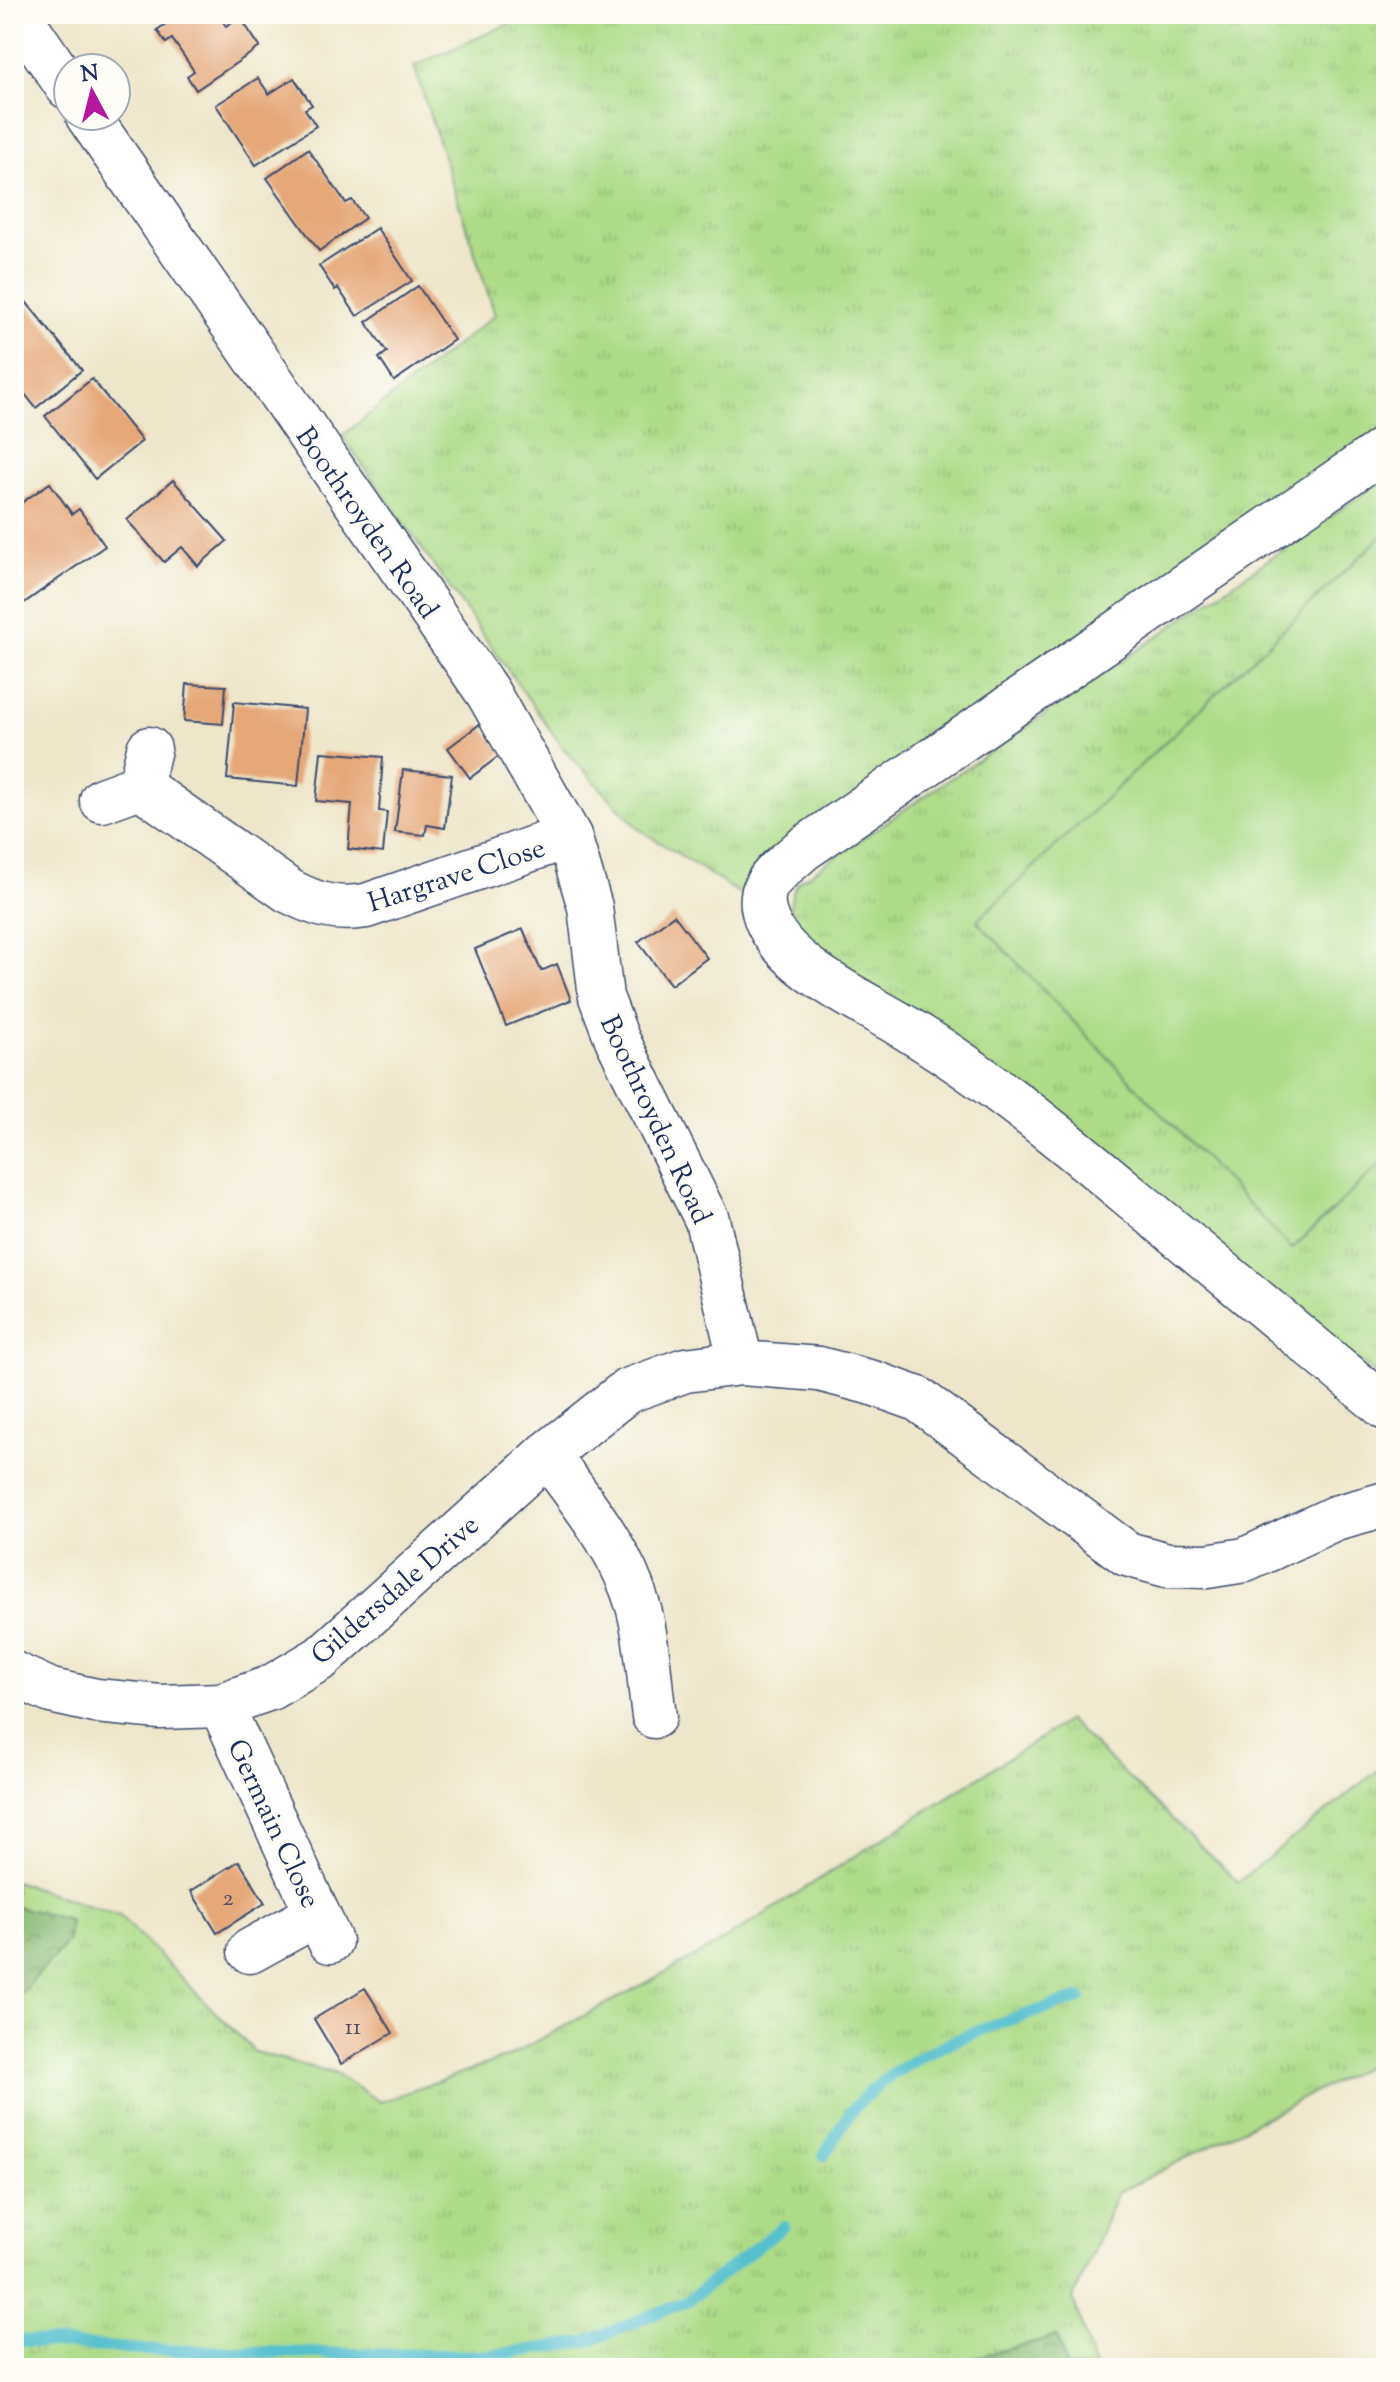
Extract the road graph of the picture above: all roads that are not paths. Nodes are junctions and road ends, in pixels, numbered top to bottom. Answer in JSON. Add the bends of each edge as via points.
{"nodes":[{"id":1,"x":18,"y":14,"type":"edge"},
{"id":2,"x":52,"y":64,"type":"edge"},
{"id":3,"x":99,"y":132,"type":"edge"},
{"id":4,"x":1386,"y":448,"type":"edge"},
{"id":5,"x":130,"y":778,"type":"dead end"},
{"id":6,"x":569,"y":836,"type":"junction"},
{"id":7,"x":741,"y":1363,"type":"junction"},
{"id":8,"x":1386,"y":1408,"type":"edge"},
{"id":9,"x":547,"y":1454,"type":"junction"},
{"id":10,"x":1386,"y":1504,"type":"edge"},
{"id":11,"x":14,"y":1674,"type":"edge"},
{"id":12,"x":221,"y":1705,"type":"junction"},
{"id":13,"x":654,"y":1716,"type":"dead end"},
{"id":14,"x":250,"y":1951,"type":"dead end"}],
"edges":[{"from":1,"to":2,"type":"street"},
{"from":3,"to":6,"type":"street","name":"Boothroyden Road","via":[[488,693]]},
{"from":4,"to":8,"type":"street","via":[[802,850],[766,882],[762,896],[769,926],[806,967],[965,1065],[1061,1138]]},
{"from":5,"to":6,"type":"street","name":"Hargrave Close","via":[[289,891],[316,905],[345,909]]},
{"from":6,"to":7,"type":"street","name":"Boothroyden Road","via":[[590,907],[601,997],[707,1220]]},
{"from":7,"to":9,"type":"street","name":"Gildersdale Drive","via":[[685,1370],[627,1391]]},
{"from":7,"to":10,"type":"street","via":[[819,1369],[918,1399],[1127,1554],[1167,1565],[1245,1560],[1335,1518]]},
{"from":9,"to":12,"type":"street","name":"Gildersdale Drive","via":[[321,1658],[270,1688]]},
{"from":9,"to":13,"type":"street","via":[[612,1543],[628,1576],[639,1609]]},
{"from":11,"to":12,"type":"street","name":"Gildersdale Drive","via":[[51,1691],[96,1701]]},
{"from":12,"to":14,"type":"street","name":"Germain Close","via":[[323,1928]]}]}
